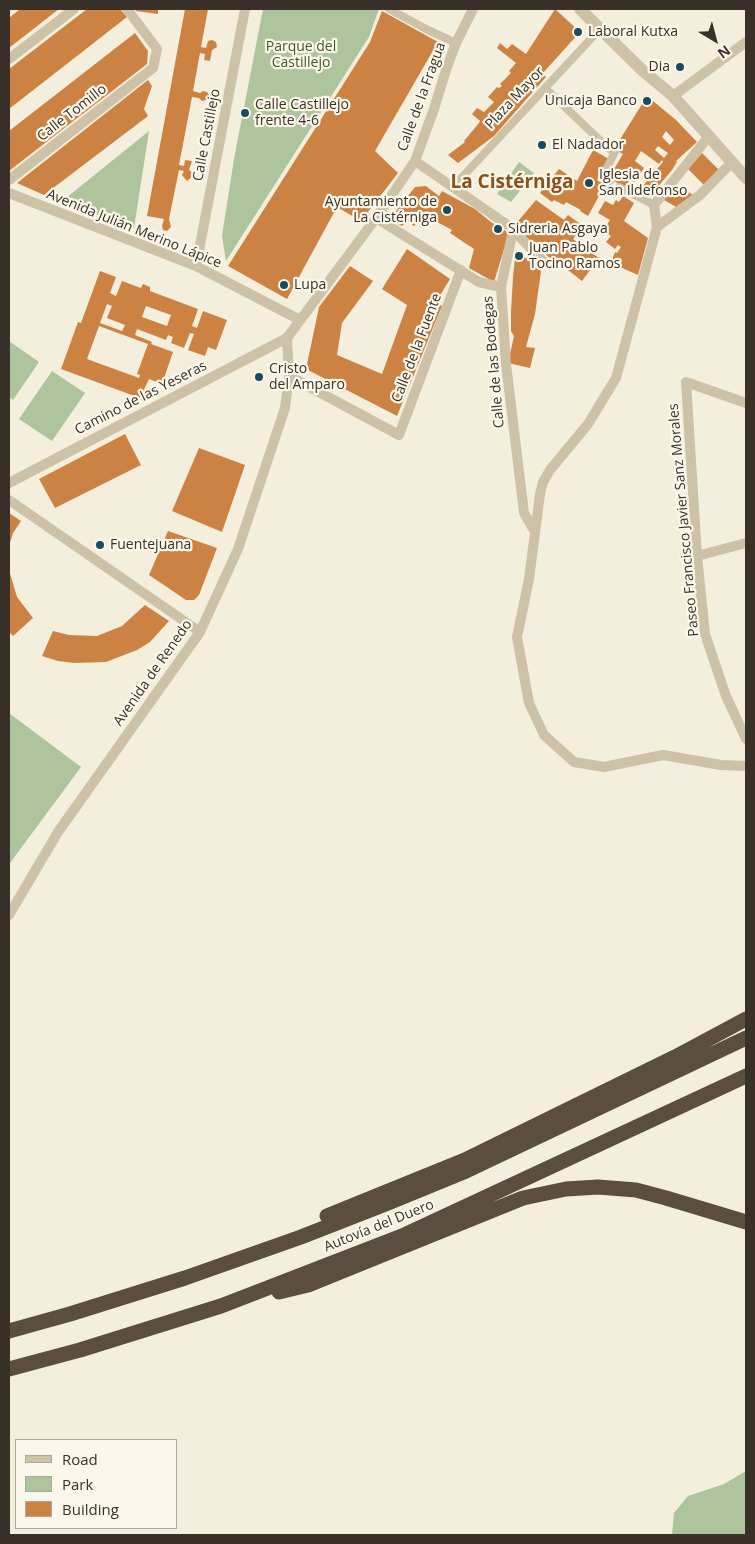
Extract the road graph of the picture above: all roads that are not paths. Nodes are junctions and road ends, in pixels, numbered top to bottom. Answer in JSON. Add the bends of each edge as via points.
{"nodes":[{"id":1,"x":74,"y":9,"type":"edge"},
{"id":2,"x":127,"y":9,"type":"edge"},
{"id":3,"x":245,"y":9,"type":"edge"},
{"id":4,"x":389,"y":9,"type":"edge"},
{"id":5,"x":473,"y":9,"type":"edge"},
{"id":6,"x":584,"y":13,"type":"edge"},
{"id":7,"x":600,"y":29,"type":"junction"},
{"id":8,"x":746,"y":42,"type":"edge"},
{"id":9,"x":456,"y":43,"type":"junction"},
{"id":10,"x":9,"y":59,"type":"edge"},
{"id":11,"x":545,"y":88,"type":"junction"},
{"id":12,"x":673,"y":96,"type":"junction"},
{"id":13,"x":709,"y":136,"type":"junction"},
{"id":14,"x":415,"y":161,"type":"junction"},
{"id":15,"x":732,"y":162,"type":"junction"},
{"id":16,"x":746,"y":178,"type":"edge"},
{"id":17,"x":9,"y":180,"type":"edge"},
{"id":18,"x":610,"y":181,"type":"dead end"},
{"id":19,"x":453,"y":187,"type":"junction"},
{"id":20,"x":620,"y":187,"type":"dead end"},
{"id":21,"x":9,"y":192,"type":"edge"},
{"id":22,"x":654,"y":204,"type":"junction"},
{"id":23,"x":376,"y":218,"type":"junction"},
{"id":24,"x":657,"y":227,"type":"junction"},
{"id":25,"x":514,"y":230,"type":"junction"},
{"id":26,"x":543,"y":262,"type":"dead end"},
{"id":27,"x":196,"y":266,"type":"junction"},
{"id":28,"x":461,"y":270,"type":"junction"},
{"id":29,"x":501,"y":287,"type":"junction"},
{"id":30,"x":300,"y":320,"type":"junction"},
{"id":31,"x":287,"y":338,"type":"junction"},
{"id":32,"x":289,"y":376,"type":"junction"},
{"id":33,"x":746,"y":403,"type":"edge"},
{"id":34,"x":9,"y":483,"type":"edge"},
{"id":35,"x":9,"y":500,"type":"edge"},
{"id":36,"x":535,"y":532,"type":"junction"},
{"id":37,"x":746,"y":543,"type":"edge"},
{"id":38,"x":697,"y":556,"type":"junction"},
{"id":39,"x":200,"y":632,"type":"junction"},
{"id":40,"x":746,"y":739,"type":"edge"},
{"id":41,"x":746,"y":766,"type":"edge"},
{"id":42,"x":9,"y":915,"type":"edge"},
{"id":43,"x":746,"y":1019,"type":"edge"},
{"id":44,"x":746,"y":1038,"type":"edge"},
{"id":45,"x":746,"y":1076,"type":"edge"},
{"id":46,"x":746,"y":1222,"type":"edge"},
{"id":47,"x":186,"y":1278,"type":"junction"},
{"id":48,"x":221,"y":1306,"type":"junction"},
{"id":49,"x":9,"y":1330,"type":"edge"},
{"id":50,"x":9,"y":1369,"type":"edge"}],
"edges":[{"from":1,"to":10,"type":"street"},
{"from":2,"to":17,"type":"street","name":"Calle Tomillo","via":[[157,49],[153,68]]},
{"from":3,"to":27,"type":"street","name":"Calle Castillejo"},
{"from":4,"to":9,"type":"street"},
{"from":5,"to":9,"type":"street","name":"Calle de la Fragua"},
{"from":6,"to":7,"type":"street"},
{"from":7,"to":11,"type":"street","name":"Plaza Mayor"},
{"from":7,"to":12,"type":"street"},
{"from":8,"to":12,"type":"street"},
{"from":9,"to":14,"type":"street","name":"Calle de la Fragua"},
{"from":11,"to":18,"type":"street","via":[[615,152],[603,175]]},
{"from":11,"to":19,"type":"street","name":"Plaza Mayor"},
{"from":12,"to":13,"type":"street"},
{"from":13,"to":15,"type":"street"},
{"from":13,"to":22,"type":"street"},
{"from":14,"to":19,"type":"street"},
{"from":14,"to":23,"type":"street","name":"Calle de la Fragua"},
{"from":15,"to":16,"type":"street"},
{"from":15,"to":24,"type":"street","via":[[700,195]]},
{"from":19,"to":25,"type":"street"},
{"from":20,"to":22,"type":"street"},
{"from":21,"to":27,"type":"street","name":"Avenida Julián Merino Lápice"},
{"from":22,"to":24,"type":"street"},
{"from":23,"to":28,"type":"street"},
{"from":23,"to":30,"type":"street","name":"Calle de la Fragua"},
{"from":24,"to":36,"type":"street","via":[[616,378],[588,424],[543,482]]},
{"from":25,"to":26,"type":"street"},
{"from":25,"to":29,"type":"street","name":"Calle de las Bodegas"},
{"from":27,"to":30,"type":"street","name":"Avenida Julián Merino Lápice"},
{"from":28,"to":29,"type":"street","via":[[479,282]]},
{"from":28,"to":32,"type":"street","name":"Calle de la Fuente","via":[[399,435]]},
{"from":29,"to":36,"type":"street","name":"Calle de las Bodegas","via":[[506,364],[524,513]]},
{"from":30,"to":31,"type":"street","name":"Calle de la Fragua"},
{"from":31,"to":32,"type":"street","name":"Avenida de Renedo"},
{"from":31,"to":34,"type":"street","name":"Camino de las Yeseras"},
{"from":32,"to":39,"type":"street","name":"Avenida de Renedo","via":[[285,408],[238,549]]},
{"from":33,"to":38,"type":"street","name":"Paseo Francisco Javier Sanz Morales","via":[[686,382]]},
{"from":35,"to":39,"type":"street"},
{"from":36,"to":41,"type":"street","via":[[517,637],[529,703],[544,736],[574,762],[604,767],[663,755]]},
{"from":37,"to":38,"type":"street"},
{"from":38,"to":40,"type":"street","name":"Paseo Francisco Javier Sanz Morales","via":[[704,634],[726,696]]},
{"from":39,"to":42,"type":"street","name":"Avenida de Renedo","via":[[58,832]]},
{"from":43,"to":47,"type":"highway","via":[[465,1160]]},
{"from":44,"to":47,"type":"highway","name":"Autovía del Duero","via":[[466,1171],[301,1237]]},
{"from":45,"to":48,"type":"highway","name":"Autovía del Duero","via":[[402,1236]]},
{"from":46,"to":48,"type":"highway","via":[[636,1190],[566,1189],[523,1198],[308,1285]]},
{"from":47,"to":49,"type":"highway","name":"Autovía del Duero"},
{"from":48,"to":50,"type":"highway","name":"Autovía del Duero"}]}
